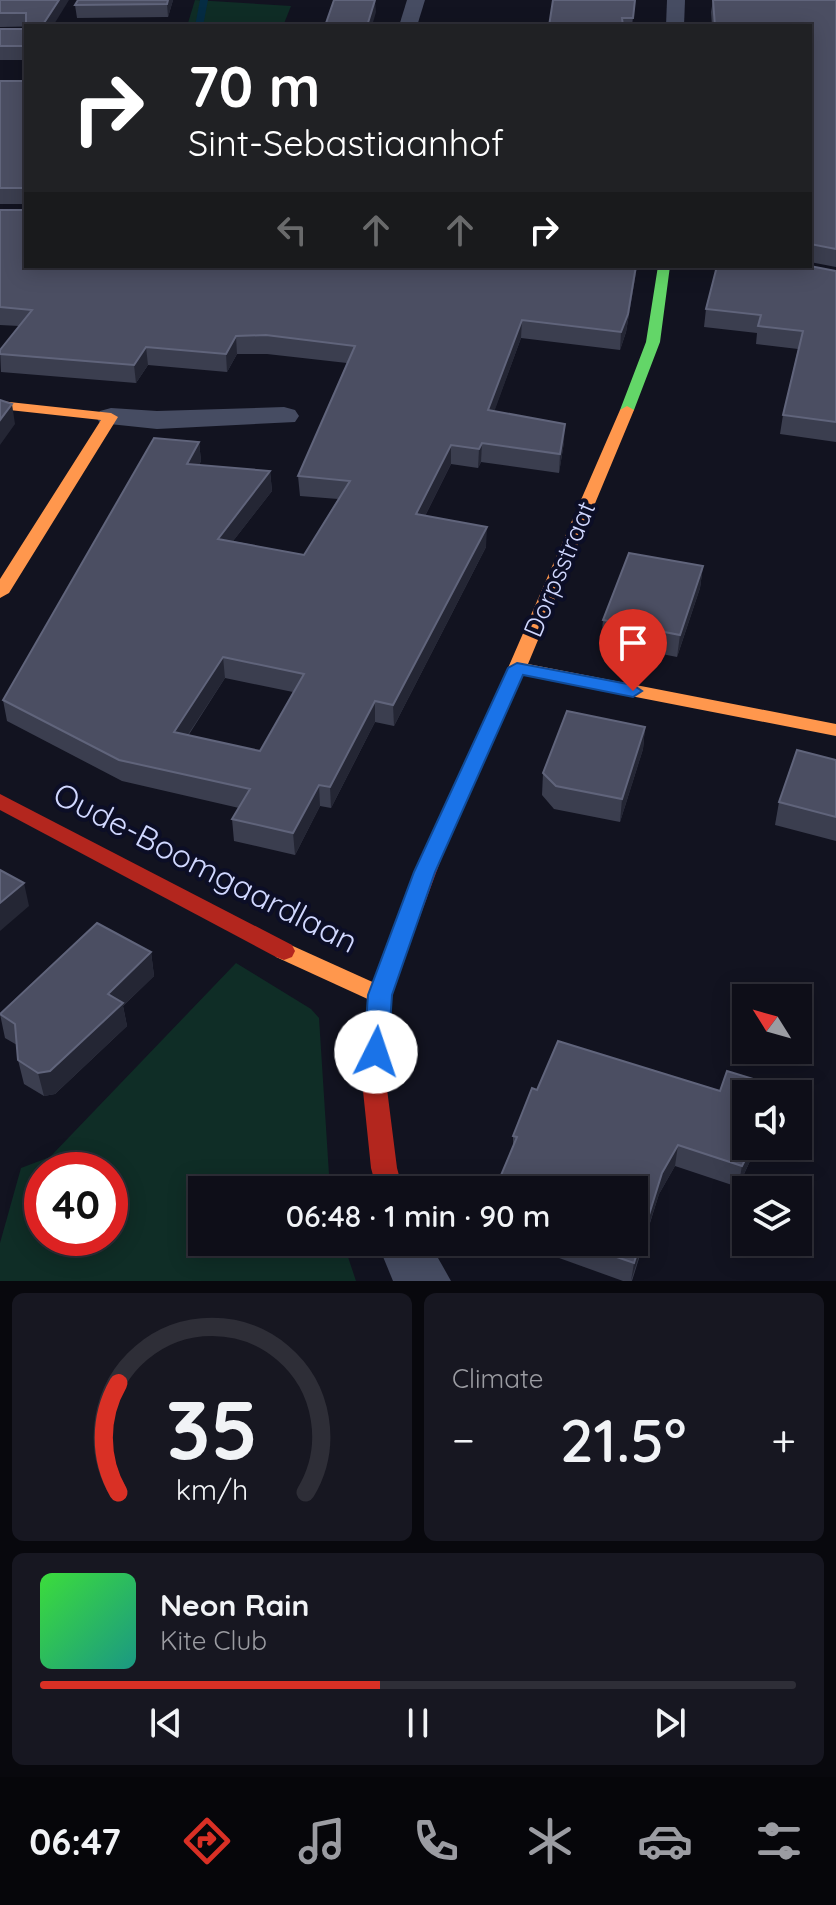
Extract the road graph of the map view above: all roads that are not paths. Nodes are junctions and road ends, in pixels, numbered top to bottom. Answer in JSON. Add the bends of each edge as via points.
{"nodes":[{"id":1,"x":416,"y":0,"type":"edge"},
{"id":2,"x":676,"y":0,"type":"edge"},
{"id":3,"x":409,"y":24,"type":"edge"},
{"id":4,"x":675,"y":24,"type":"edge"},
{"id":5,"x":664,"y":268,"type":"edge"},
{"id":6,"x":0,"y":405,"type":"edge"},
{"id":7,"x":284,"y":416,"type":"dead end"},
{"id":8,"x":111,"y":417,"type":"junction"},
{"id":9,"x":0,"y":593,"type":"edge"},
{"id":10,"x":517,"y":668,"type":"junction"},
{"id":11,"x":836,"y":730,"type":"edge"},
{"id":12,"x":0,"y":801,"type":"edge"},
{"id":13,"x":380,"y":995,"type":"junction"},
{"id":14,"x":386,"y":1176,"type":"edge"},
{"id":15,"x":407,"y":1256,"type":"edge"},
{"id":16,"x":424,"y":1281,"type":"edge"}],
"edges":[{"from":1,"to":3,"type":"street"},
{"from":2,"to":4,"type":"street"},
{"from":5,"to":10,"type":"street","name":"Dorpsstraat","via":[[653,342]]},
{"from":6,"to":8,"type":"street"},
{"from":7,"to":8,"type":"street"},
{"from":8,"to":9,"type":"street"},
{"from":10,"to":11,"type":"street"},
{"from":10,"to":13,"type":"street","name":"Dorpsstraat","via":[[425,872]]},
{"from":12,"to":13,"type":"street","name":"Oude-Boomgaardlaan","via":[[280,949]]},
{"from":13,"to":14,"type":"street","name":"Dorpsstraat","via":[[374,1081]]},
{"from":15,"to":16,"type":"street"}]}
